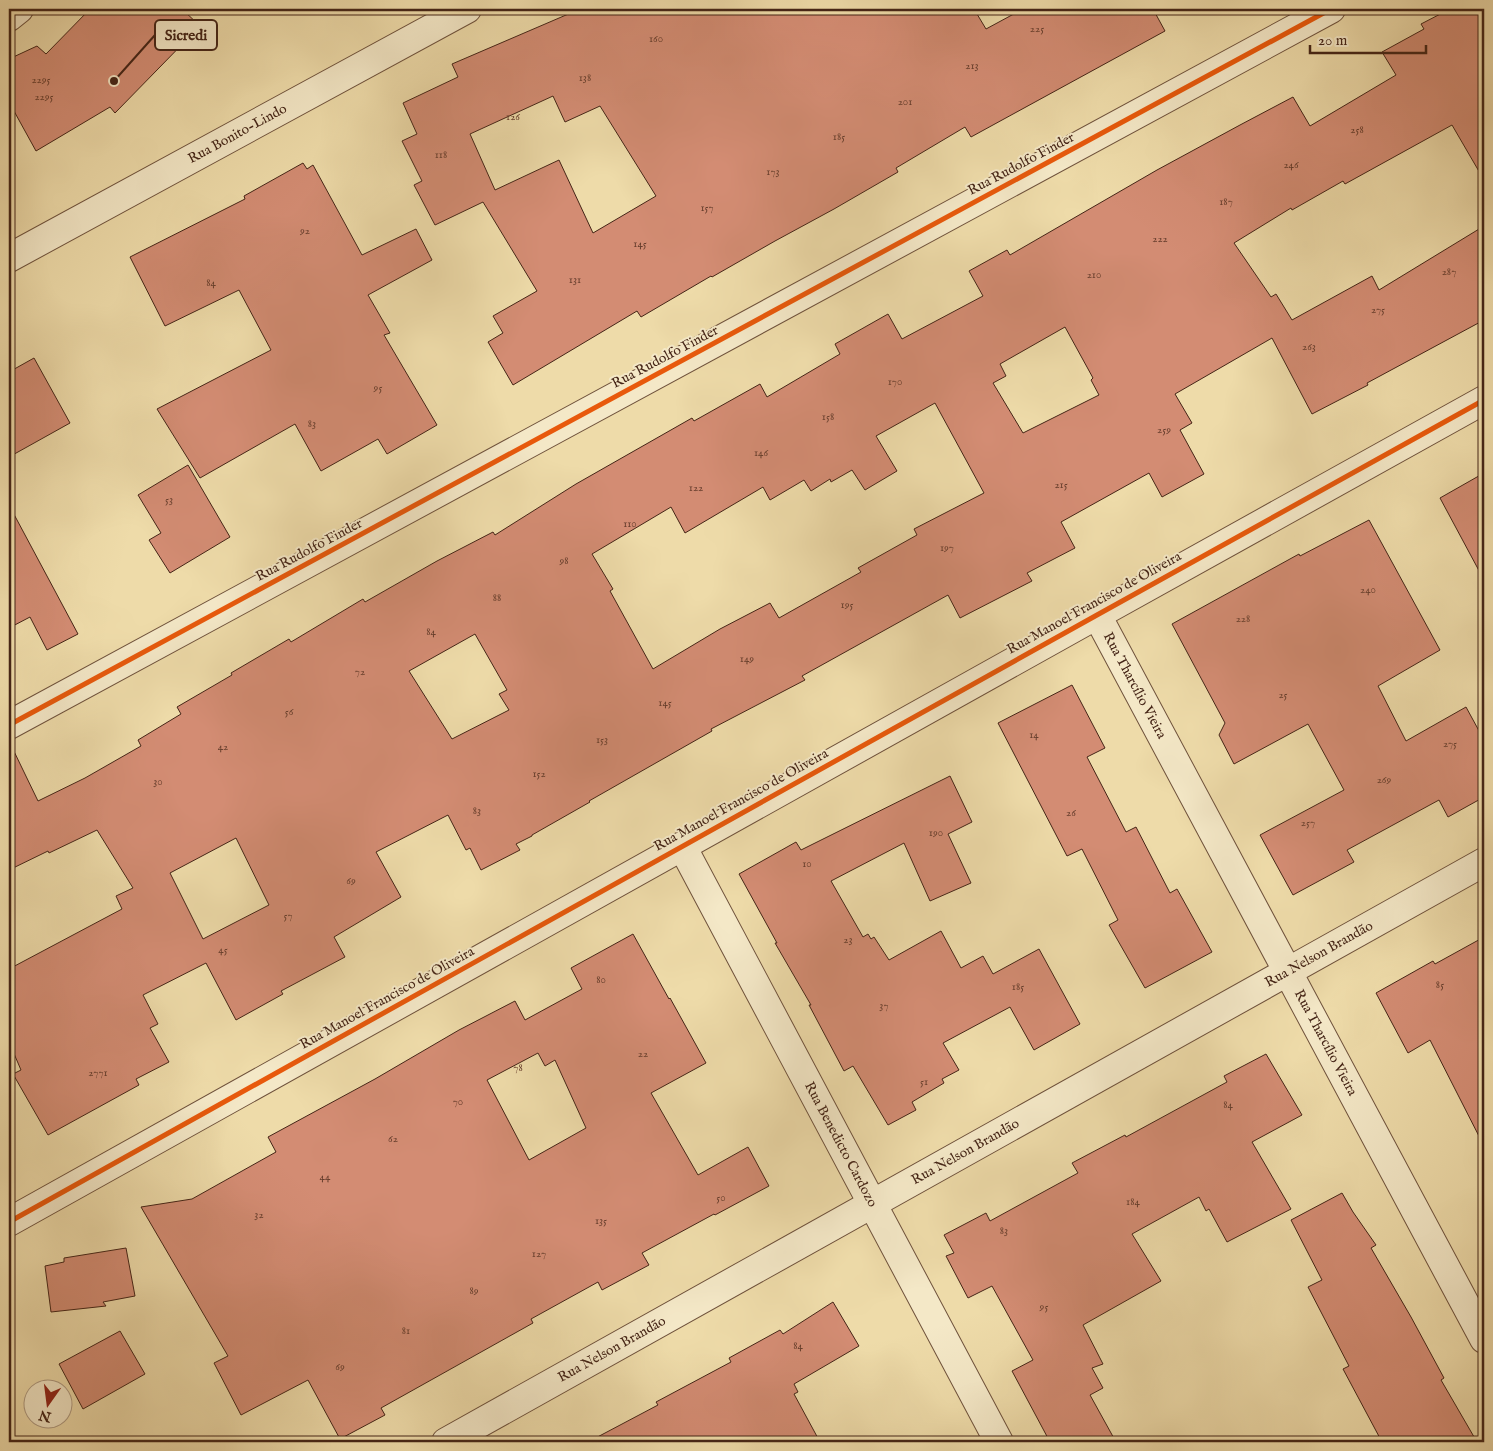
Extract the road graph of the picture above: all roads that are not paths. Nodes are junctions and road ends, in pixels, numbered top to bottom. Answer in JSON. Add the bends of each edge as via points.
{"nodes":[{"id":1,"x":19,"y":9,"type":"edge"},
{"id":2,"x":467,"y":9,"type":"edge"},
{"id":3,"x":1331,"y":9,"type":"edge"},
{"id":4,"x":9,"y":17,"type":"edge"},
{"id":5,"x":9,"y":258,"type":"edge"},
{"id":6,"x":1484,"y":400,"type":"edge"},
{"id":7,"x":1096,"y":615,"type":"junction"},
{"id":8,"x":9,"y":725,"type":"edge"},
{"id":9,"x":682,"y":846,"type":"junction"},
{"id":10,"x":1484,"y":862,"type":"edge"},
{"id":11,"x":1288,"y":972,"type":"junction"},
{"id":12,"x":872,"y":1204,"type":"junction"},
{"id":13,"x":9,"y":1222,"type":"edge"},
{"id":14,"x":1484,"y":1339,"type":"edge"},
{"id":15,"x":446,"y":1442,"type":"edge"},
{"id":16,"x":999,"y":1442,"type":"edge"}],
"edges":[{"from":1,"to":4,"type":"street"},
{"from":2,"to":5,"type":"street","name":"Rua Bonito-Lindo"},
{"from":3,"to":8,"type":"street","name":"Rua Rudolfo Finder"},
{"from":6,"to":7,"type":"street","name":"Rua Manoel Francisco de Oliveira"},
{"from":7,"to":9,"type":"street","name":"Rua Manoel Francisco de Oliveira"},
{"from":7,"to":11,"type":"street","name":"Rua Tharcílio Vieira"},
{"from":9,"to":12,"type":"street","name":"Rua Benedicto Cardozo"},
{"from":9,"to":13,"type":"street","name":"Rua Manoel Francisco de Oliveira"},
{"from":10,"to":11,"type":"street","name":"Rua Nelson Brandão"},
{"from":11,"to":12,"type":"street","name":"Rua Nelson Brandão"},
{"from":11,"to":14,"type":"street","name":"Rua Tharcílio Vieira"},
{"from":12,"to":15,"type":"street","name":"Rua Nelson Brandão"},
{"from":12,"to":16,"type":"street","name":"Rua Benedicto Cardozo"}]}
